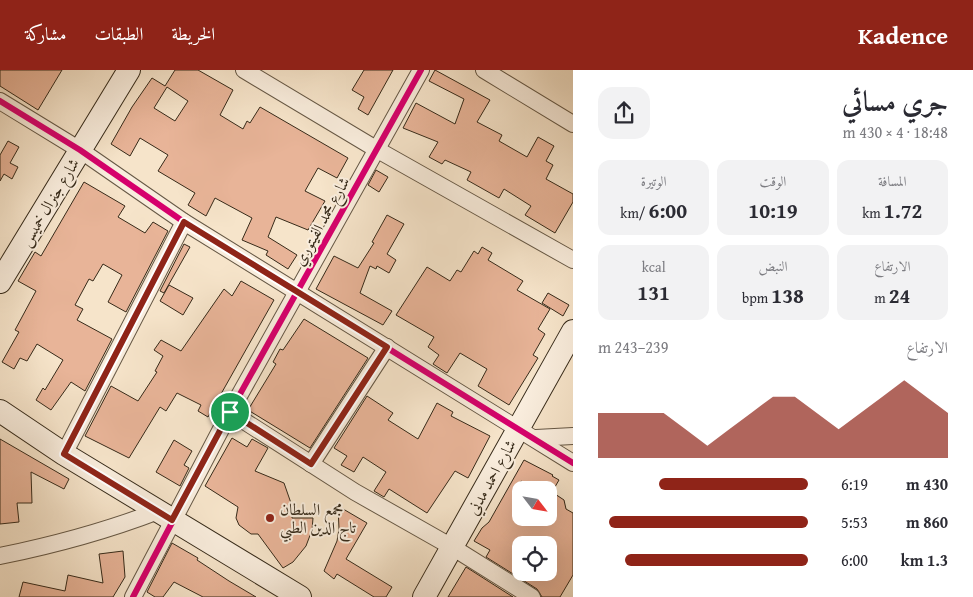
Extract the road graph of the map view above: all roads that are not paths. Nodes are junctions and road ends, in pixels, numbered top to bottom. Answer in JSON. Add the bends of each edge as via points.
{"nodes":[{"id":1,"x":129,"y":70,"type":"edge"},
{"id":2,"x":244,"y":70,"type":"edge"},
{"id":3,"x":421,"y":70,"type":"edge"},
{"id":4,"x":484,"y":70,"type":"edge"},
{"id":5,"x":0,"y":101,"type":"edge"},
{"id":6,"x":573,"y":124,"type":"edge"},
{"id":7,"x":376,"y":149,"type":"junction"},
{"id":8,"x":80,"y":150,"type":"junction"},
{"id":9,"x":184,"y":222,"type":"junction"},
{"id":10,"x":573,"y":260,"type":"edge"},
{"id":11,"x":0,"y":282,"type":"edge"},
{"id":12,"x":298,"y":292,"type":"junction"},
{"id":13,"x":573,"y":331,"type":"edge"},
{"id":14,"x":387,"y":347,"type":"junction"},
{"id":15,"x":0,"y":411,"type":"edge"},
{"id":16,"x":230,"y":412,"type":"junction"},
{"id":17,"x":527,"y":433,"type":"junction"},
{"id":18,"x":573,"y":436,"type":"edge"},
{"id":19,"x":64,"y":454,"type":"junction"},
{"id":20,"x":573,"y":463,"type":"edge"},
{"id":21,"x":311,"y":464,"type":"junction"},
{"id":22,"x":165,"y":516,"type":"junction"},
{"id":23,"x":452,"y":547,"type":"junction"},
{"id":24,"x":0,"y":556,"type":"edge"},
{"id":25,"x":135,"y":596,"type":"edge"},
{"id":26,"x":300,"y":597,"type":"edge"},
{"id":27,"x":424,"y":597,"type":"edge"},
{"id":28,"x":532,"y":597,"type":"edge"}],
"edges":[{"from":1,"to":8,"type":"street","name":"شارع جنرال خميس"},
{"from":2,"to":7,"type":"street"},
{"from":3,"to":7,"type":"street","name":"شارع محمد الفيتوري"},
{"from":4,"to":6,"type":"street"},
{"from":5,"to":8,"type":"street"},
{"from":7,"to":10,"type":"street"},
{"from":7,"to":12,"type":"street","name":"شارع محمد الفيتوري"},
{"from":8,"to":9,"type":"street"},
{"from":8,"to":11,"type":"street","name":"شارع جنرال خميس"},
{"from":9,"to":12,"type":"street"},
{"from":9,"to":19,"type":"street"},
{"from":12,"to":14,"type":"street"},
{"from":12,"to":16,"type":"street","name":"شارع محمد الفيتوري"},
{"from":13,"to":17,"type":"street","name":"شارع احمد مدني"},
{"from":14,"to":17,"type":"street"},
{"from":14,"to":21,"type":"street"},
{"from":15,"to":19,"type":"street"},
{"from":16,"to":21,"type":"street"},
{"from":16,"to":22,"type":"street","name":"شارع محمد الفيتوري"},
{"from":17,"to":18,"type":"street"},
{"from":17,"to":20,"type":"street"},
{"from":17,"to":23,"type":"street","name":"شارع احمد مدني"},
{"from":19,"to":22,"type":"street"},
{"from":21,"to":23,"type":"street"},
{"from":22,"to":24,"type":"street"},
{"from":22,"to":25,"type":"street","name":"شارع محمد الفيتوري"},
{"from":22,"to":26,"type":"street"},
{"from":23,"to":27,"type":"street","name":"شارع احمد مدني"},
{"from":23,"to":28,"type":"street"}]}
